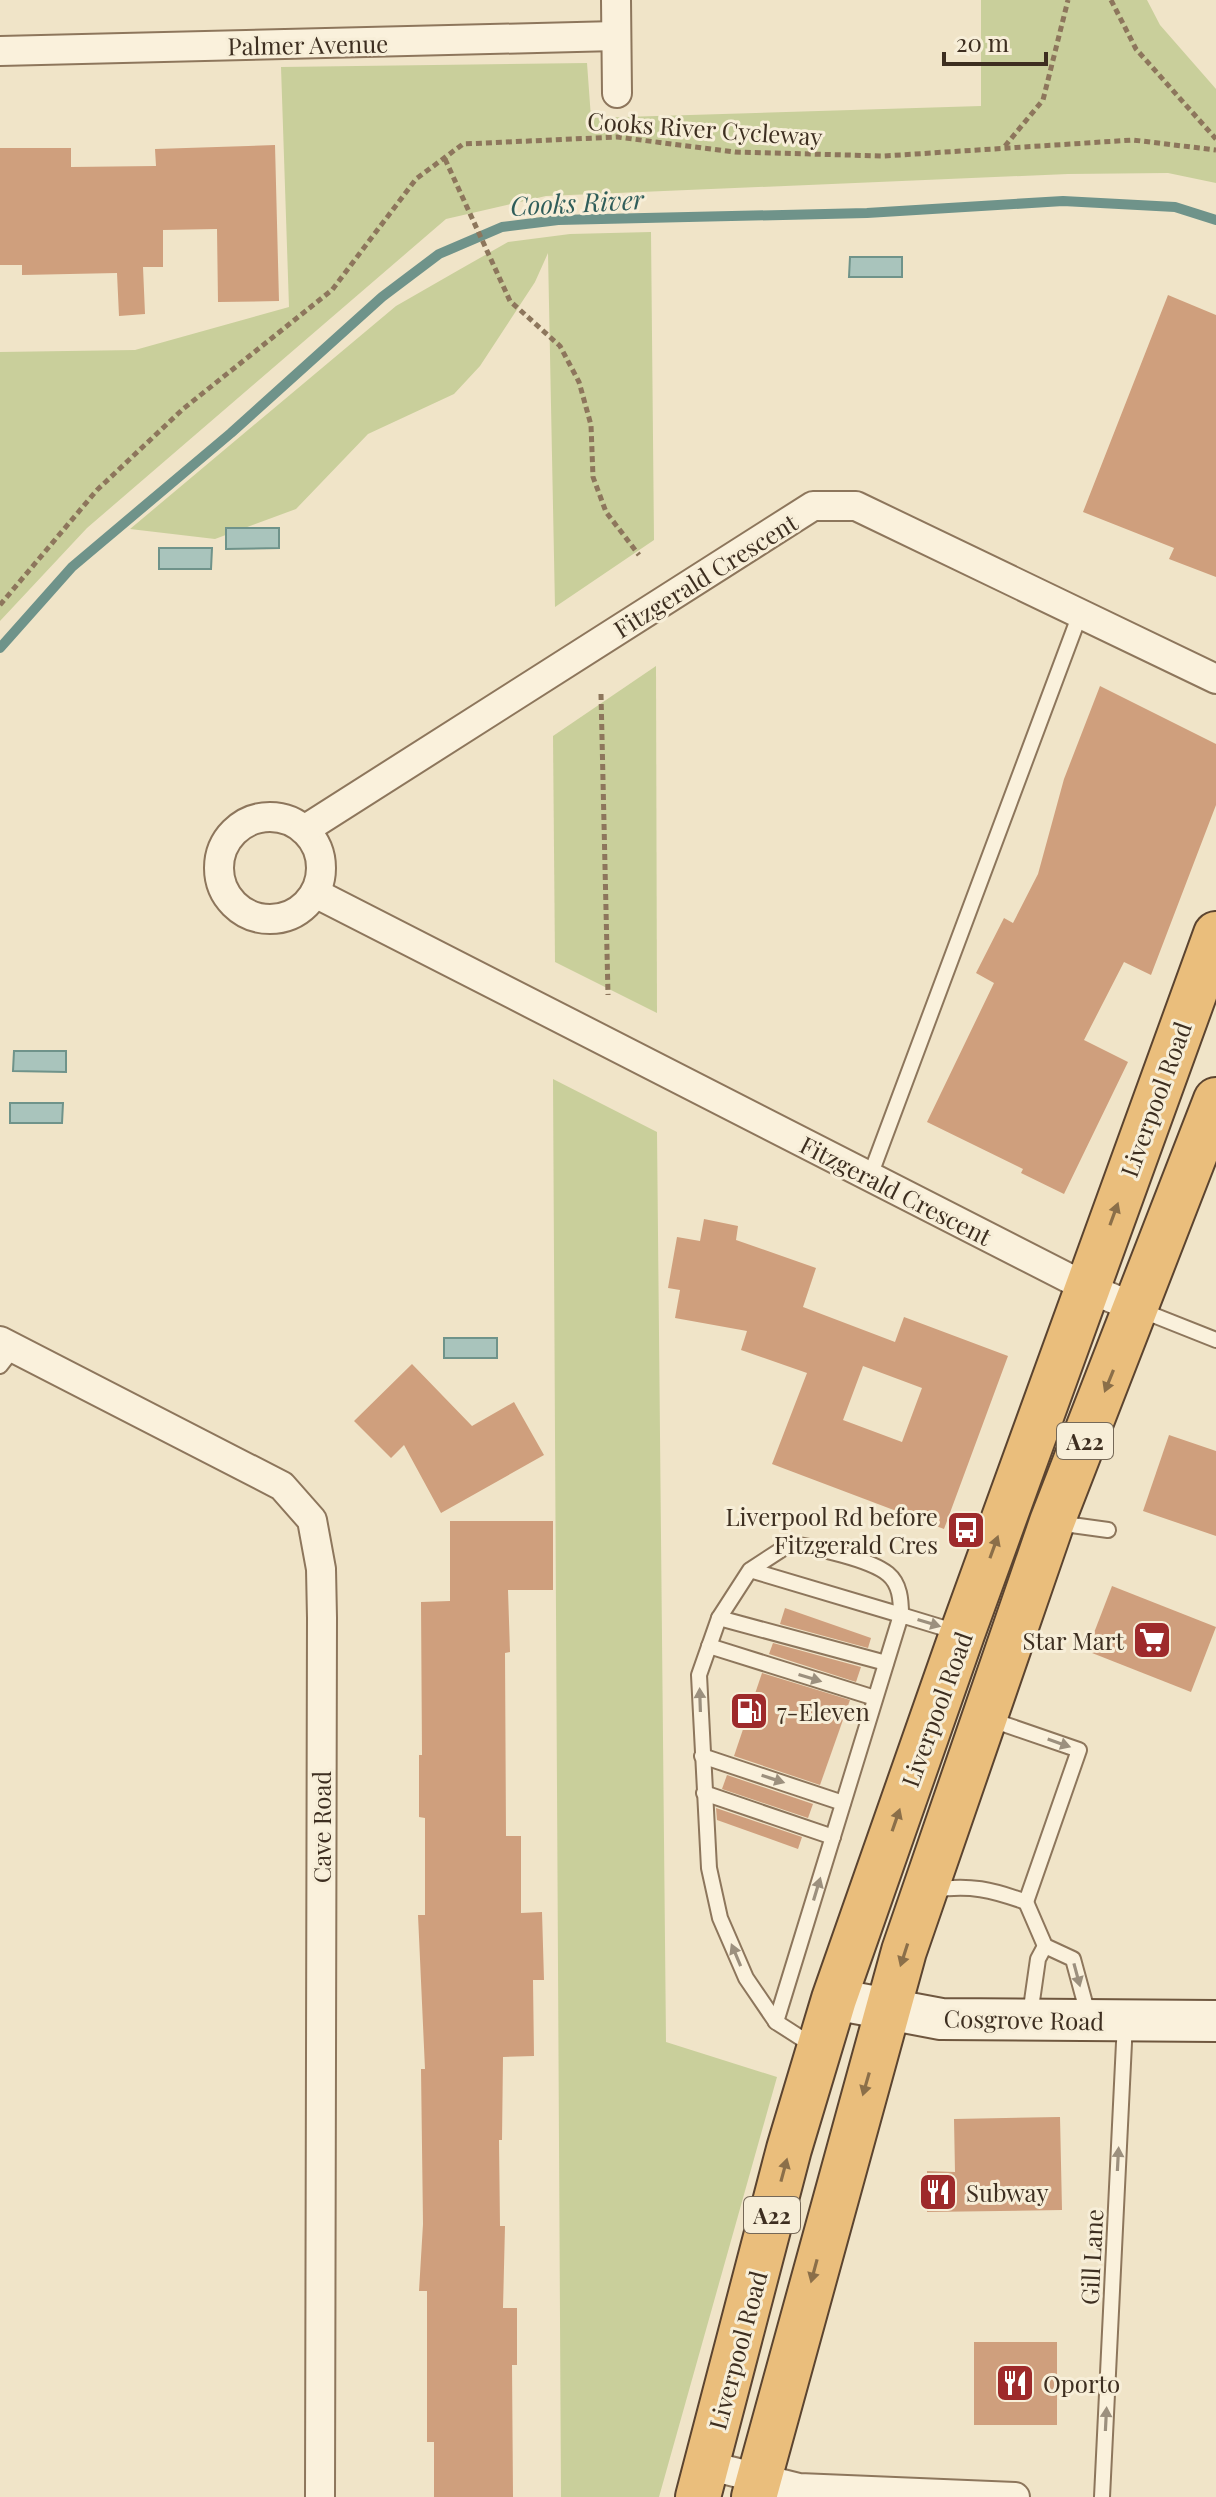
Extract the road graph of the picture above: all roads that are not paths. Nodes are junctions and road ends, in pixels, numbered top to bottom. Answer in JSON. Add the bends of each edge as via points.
{"nodes":[{"id":1,"x":616,"y":0,"type":"edge"},
{"id":2,"x":616,"y":36,"type":"junction"},
{"id":3,"x":0,"y":51,"type":"edge"},
{"id":4,"x":617,"y":93,"type":"dead end"},
{"id":5,"x":1080,"y":614,"type":"junction"},
{"id":6,"x":1216,"y":679,"type":"edge"},
{"id":7,"x":304,"y":830,"type":"junction"},
{"id":8,"x":315,"y":893,"type":"junction"},
{"id":9,"x":1216,"y":934,"type":"edge"},
{"id":10,"x":1216,"y":1100,"type":"edge"},
{"id":11,"x":870,"y":1176,"type":"junction"},
{"id":12,"x":1088,"y":1288,"type":"junction"},
{"id":13,"x":1138,"y":1309,"type":"junction"},
{"id":14,"x":1216,"y":1340,"type":"edge"},
{"id":15,"x":5,"y":1352,"type":"edge"},
{"id":16,"x":1052,"y":1522,"type":"junction"},
{"id":17,"x":1108,"y":1530,"type":"dead end"},
{"id":18,"x":750,"y":1570,"type":"junction"},
{"id":19,"x":901,"y":1615,"type":"junction"},
{"id":20,"x":719,"y":1618,"type":"junction"},
{"id":21,"x":962,"y":1634,"type":"junction"},
{"id":22,"x":709,"y":1646,"type":"junction"},
{"id":23,"x":886,"y":1663,"type":"junction"},
{"id":24,"x":875,"y":1698,"type":"junction"},
{"id":25,"x":985,"y":1718,"type":"junction"},
{"id":26,"x":702,"y":1756,"type":"junction"},
{"id":27,"x":704,"y":1793,"type":"junction"},
{"id":28,"x":843,"y":1803,"type":"junction"},
{"id":29,"x":833,"y":1837,"type":"junction"},
{"id":30,"x":926,"y":1891,"type":"junction"},
{"id":31,"x":1026,"y":1902,"type":"junction"},
{"id":32,"x":1045,"y":1946,"type":"junction"},
{"id":33,"x":834,"y":1999,"type":"junction"},
{"id":34,"x":887,"y":2009,"type":"junction"},
{"id":35,"x":1108,"y":2020,"type":"junction"},
{"id":36,"x":1029,"y":2021,"type":"junction"},
{"id":37,"x":1216,"y":2021,"type":"edge"},
{"id":38,"x":776,"y":2022,"type":"junction"},
{"id":39,"x":819,"y":2050,"type":"junction"},
{"id":40,"x":702,"y":2481,"type":"edge"},
{"id":41,"x":756,"y":2488,"type":"edge"},
{"id":42,"x":320,"y":2497,"type":"edge"},
{"id":43,"x":1015,"y":2497,"type":"edge"},
{"id":44,"x":1102,"y":2497,"type":"edge"}],
"edges":[{"from":1,"to":2,"type":"street"},
{"from":2,"to":3,"type":"street","name":"Palmer Avenue"},
{"from":2,"to":4,"type":"street"},
{"from":5,"to":6,"type":"street","name":"Fitzgerald Crescent"},
{"from":5,"to":7,"type":"street","name":"Fitzgerald Crescent","via":[[856,506],[813,506]]},
{"from":5,"to":11,"type":"lane"},
{"from":7,"to":8,"type":"street","via":[[320,859]]},
{"from":7,"to":8,"type":"street","via":[[287,820],[249,821],[222,848],[218,867],[232,903],[266,920],[303,908]]},
{"from":8,"to":11,"type":"street","name":"Fitzgerald Crescent"},
{"from":12,"to":9,"type":"highway","name":"Liverpool Road","number":"A22","one_way":true},
{"from":10,"to":13,"type":"highway","name":"Liverpool Road","number":"A22"},
{"from":11,"to":12,"type":"street","name":"Fitzgerald Crescent"},
{"from":12,"to":13,"type":"street","name":"Fitzgerald Crescent"},
{"from":21,"to":12,"type":"highway","name":"Liverpool Road","number":"A22","one_way":true},
{"from":13,"to":14,"type":"lane"},
{"from":13,"to":16,"type":"highway","name":"Liverpool Road","number":"A22","one_way":true},
{"from":15,"to":42,"type":"street","name":"Cave Road","via":[[282,1486],[312,1520],[322,1618]]},
{"from":16,"to":17,"type":"lane"},
{"from":16,"to":25,"type":"highway","name":"Liverpool Road","number":"A22"},
{"from":18,"to":19,"type":"lane"},
{"from":18,"to":19,"type":"lane","via":[[790,1544],[811,1546],[890,1575],[901,1598]]},
{"from":18,"to":20,"type":"lane"},
{"from":19,"to":21,"type":"lane","one_way":true},
{"from":19,"to":23,"type":"lane"},
{"from":20,"to":22,"type":"lane"},
{"from":20,"to":23,"type":"lane"},
{"from":33,"to":21,"type":"highway","name":"Liverpool Road","number":"A22","one_way":true},
{"from":22,"to":24,"type":"lane","one_way":true},
{"from":26,"to":22,"type":"lane","one_way":true,"via":[[699,1675]]},
{"from":23,"to":24,"type":"lane"},
{"from":24,"to":28,"type":"lane"},
{"from":25,"to":30,"type":"highway","name":"Liverpool Road","number":"A22"},
{"from":25,"to":31,"type":"lane","one_way":true,"via":[[1079,1750]]},
{"from":26,"to":27,"type":"lane"},
{"from":26,"to":28,"type":"lane","one_way":true},
{"from":27,"to":29,"type":"lane"},
{"from":38,"to":27,"type":"lane","one_way":true,"via":[[746,1978],[720,1918],[709,1868]]},
{"from":28,"to":29,"type":"lane"},
{"from":38,"to":29,"type":"lane","one_way":true},
{"from":30,"to":31,"type":"lane","via":[[970,1886]]},
{"from":30,"to":34,"type":"highway","name":"Liverpool Road","number":"A22","one_way":true},
{"from":31,"to":32,"type":"lane"},
{"from":32,"to":35,"type":"lane","name":"Gill Lane","one_way":true,"via":[[1073,1959]]},
{"from":32,"to":36,"type":"lane","via":[[1038,1959]]},
{"from":33,"to":34,"type":"main road","name":"Cosgrove Road"},
{"from":33,"to":39,"type":"highway","name":"Liverpool Road","number":"A22"},
{"from":34,"to":36,"type":"main road","name":"Cosgrove Road","via":[[941,2019]]},
{"from":34,"to":41,"type":"highway","name":"Liverpool Road","number":"A22","one_way":true},
{"from":35,"to":36,"type":"main road","name":"Cosgrove Road"},
{"from":35,"to":37,"type":"main road","name":"Cosgrove Road"},
{"from":44,"to":35,"type":"lane","name":"Gill Lane","one_way":true},
{"from":38,"to":39,"type":"lane"},
{"from":40,"to":39,"type":"highway","name":"Liverpool Road","number":"A22","one_way":true},
{"from":40,"to":41,"type":"street"},
{"from":41,"to":43,"type":"street"}]}
